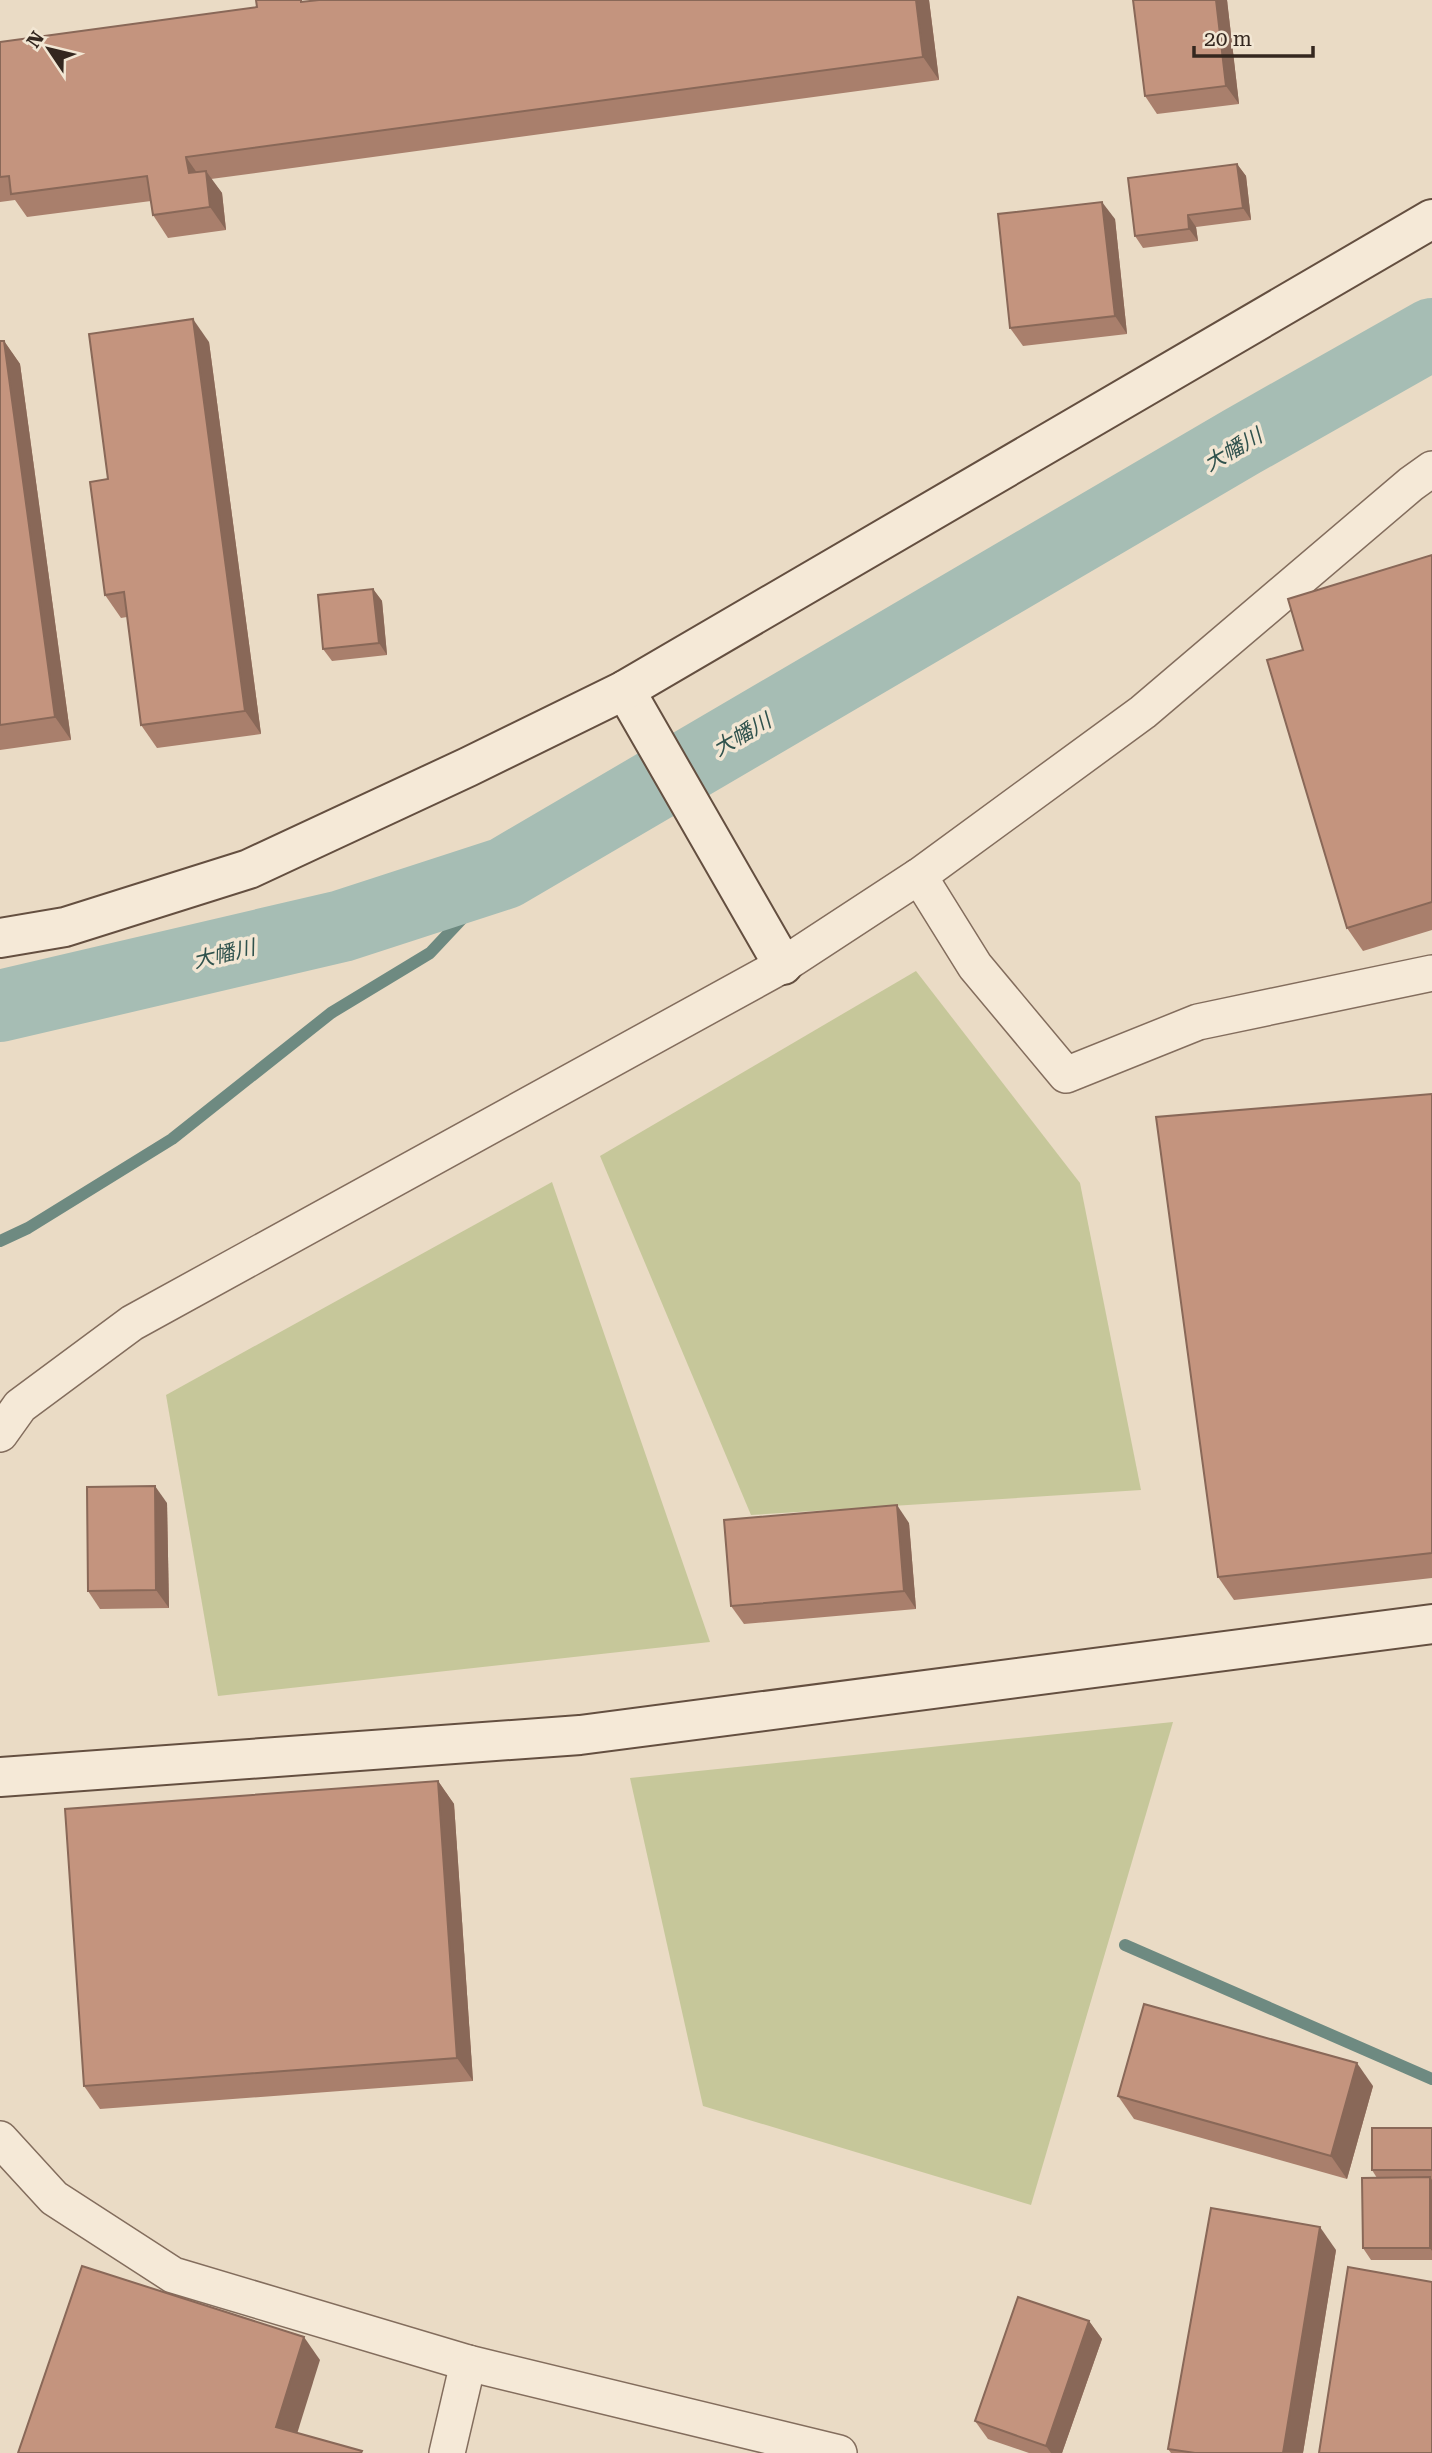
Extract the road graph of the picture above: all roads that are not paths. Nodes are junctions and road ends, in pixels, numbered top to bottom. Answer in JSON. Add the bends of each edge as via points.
{"nodes":[{"id":1,"x":1432,"y":219,"type":"edge"},
{"id":2,"x":1432,"y":468,"type":"edge"},
{"id":3,"x":625,"y":690,"type":"junction"},
{"id":4,"x":919,"y":876,"type":"junction"},
{"id":5,"x":0,"y":938,"type":"edge"},
{"id":6,"x":783,"y":965,"type":"junction"},
{"id":7,"x":1432,"y":973,"type":"edge"},
{"id":8,"x":0,"y":1433,"type":"edge"},
{"id":9,"x":1432,"y":1624,"type":"edge"},
{"id":10,"x":0,"y":1777,"type":"edge"},
{"id":11,"x":0,"y":2139,"type":"edge"},
{"id":12,"x":468,"y":2363,"type":"junction"},
{"id":13,"x":447,"y":2453,"type":"edge"},
{"id":14,"x":839,"y":2453,"type":"edge"}],
"edges":[{"from":1,"to":3,"type":"street"},
{"from":2,"to":4,"type":"street","via":[[1143,712]]},
{"from":3,"to":5,"type":"street","via":[[248,869],[65,927]]},
{"from":3,"to":6,"type":"street"},
{"from":4,"to":6,"type":"street"},
{"from":4,"to":7,"type":"street","via":[[975,966],[1066,1075],[1198,1021]]},
{"from":6,"to":8,"type":"street","via":[[132,1324],[20,1406]]},
{"from":9,"to":10,"type":"street","via":[[580,1735]]},
{"from":11,"to":12,"type":"street","via":[[54,2198],[173,2275]]},
{"from":12,"to":13,"type":"street"},
{"from":12,"to":14,"type":"street"}]}
